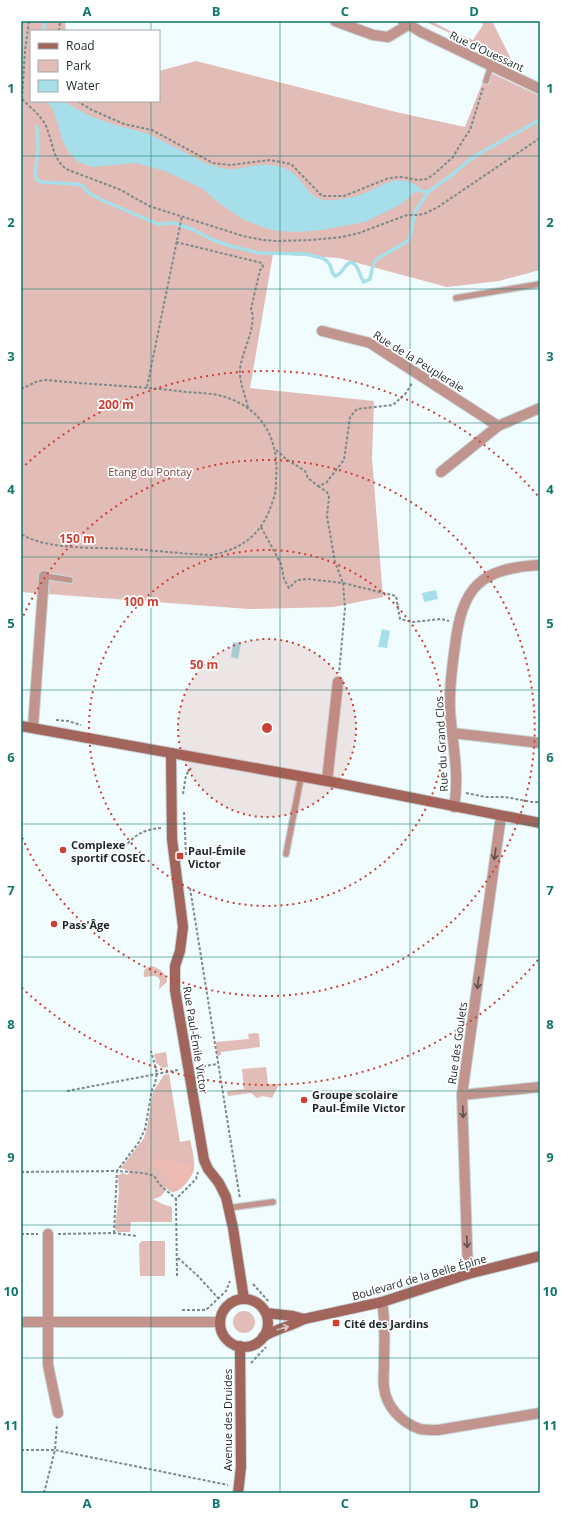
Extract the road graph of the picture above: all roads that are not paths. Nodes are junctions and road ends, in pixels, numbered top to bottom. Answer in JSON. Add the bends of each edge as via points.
{"nodes":[{"id":1,"x":335,"y":21,"type":"edge"},
{"id":2,"x":405,"y":23,"type":"edge"},
{"id":3,"x":491,"y":66,"type":"junction"},
{"id":4,"x":486,"y":81,"type":"road end"},
{"id":5,"x":540,"y":89,"type":"edge"},
{"id":6,"x":540,"y":284,"type":"edge"},
{"id":7,"x":456,"y":298,"type":"dead end"},
{"id":8,"x":322,"y":332,"type":"dead end"},
{"id":9,"x":540,"y":408,"type":"edge"},
{"id":10,"x":498,"y":426,"type":"junction"},
{"id":11,"x":441,"y":472,"type":"dead end"},
{"id":12,"x":540,"y":565,"type":"edge"},
{"id":13,"x":44,"y":576,"type":"joint"},
{"id":14,"x":70,"y":580,"type":"dead end"},
{"id":15,"x":338,"y":682,"type":"road end"},
{"id":16,"x":21,"y":726,"type":"edge"},
{"id":17,"x":33,"y":727,"type":"junction"},
{"id":18,"x":452,"y":733,"type":"junction"},
{"id":19,"x":540,"y":743,"type":"edge"},
{"id":20,"x":171,"y":753,"type":"junction"},
{"id":21,"x":301,"y":777,"type":"junction"},
{"id":22,"x":327,"y":781,"type":"junction"},
{"id":23,"x":454,"y":807,"type":"junction"},
{"id":24,"x":501,"y":816,"type":"junction"},
{"id":25,"x":540,"y":823,"type":"edge"},
{"id":26,"x":286,"y":854,"type":"dead end"},
{"id":27,"x":540,"y":1088,"type":"edge"},
{"id":28,"x":462,"y":1095,"type":"junction"},
{"id":29,"x":274,"y":1202,"type":"dead end"},
{"id":30,"x":228,"y":1208,"type":"junction"},
{"id":31,"x":48,"y":1234,"type":"road end"},
{"id":32,"x":540,"y":1256,"type":"edge"},
{"id":33,"x":468,"y":1274,"type":"junction"},
{"id":34,"x":244,"y":1299,"type":"junction"},
{"id":35,"x":382,"y":1302,"type":"junction"},
{"id":36,"x":266,"y":1313,"type":"junction"},
{"id":37,"x":304,"y":1320,"type":"junction"},
{"id":38,"x":21,"y":1322,"type":"edge"},
{"id":39,"x":48,"y":1322,"type":"junction"},
{"id":40,"x":220,"y":1322,"type":"junction"},
{"id":41,"x":266,"y":1341,"type":"junction"},
{"id":42,"x":240,"y":1346,"type":"junction"},
{"id":43,"x":58,"y":1413,"type":"road end"},
{"id":44,"x":540,"y":1413,"type":"edge"},
{"id":45,"x":238,"y":1490,"type":"edge"}],
"edges":[{"from":1,"to":2,"type":"street","via":[[373,35],[388,37]]},
{"from":2,"to":3,"type":"street","name":"Rue d'Ouessant"},
{"from":3,"to":4,"type":"lane"},
{"from":3,"to":5,"type":"street","name":"Rue d'Ouessant"},
{"from":6,"to":7,"type":"lane"},
{"from":8,"to":10,"type":"street","name":"Rue de la Peupleraie","via":[[370,343]]},
{"from":9,"to":10,"type":"street"},
{"from":10,"to":11,"type":"street"},
{"from":12,"to":18,"type":"street","name":"Rue du Grand Clos","via":[[506,569],[486,578],[470,593],[460,612],[450,684]]},
{"from":13,"to":14,"type":"lane"},
{"from":13,"to":17,"type":"street"},
{"from":15,"to":22,"type":"street"},
{"from":16,"to":17,"type":"street"},
{"from":17,"to":20,"type":"street"},
{"from":18,"to":19,"type":"street"},
{"from":18,"to":23,"type":"street","name":"Rue du Grand Clos","via":[[456,791]]},
{"from":20,"to":21,"type":"street"},
{"from":20,"to":30,"type":"street","name":"Rue Paul-Émile Victor","via":[[172,839],[183,927],[175,966],[175,990],[204,1160],[226,1197]]},
{"from":21,"to":22,"type":"street"},
{"from":21,"to":26,"type":"lane"},
{"from":22,"to":23,"type":"street"},
{"from":23,"to":24,"type":"street"},
{"from":24,"to":25,"type":"street"},
{"from":24,"to":28,"type":"street","name":"Rue des Goulets","one_way":true},
{"from":27,"to":28,"type":"street"},
{"from":28,"to":33,"type":"street","name":"Rue des Goulets","one_way":true},
{"from":29,"to":30,"type":"lane"},
{"from":30,"to":34,"type":"street","name":"Rue Paul-Émile Victor"},
{"from":31,"to":39,"type":"street"},
{"from":32,"to":33,"type":"street","name":"Boulevard de la Belle Épine"},
{"from":33,"to":35,"type":"street","name":"Boulevard de la Belle Épine"},
{"from":34,"to":36,"type":"street","via":[[258,1303]]},
{"from":34,"to":40,"type":"street","via":[[230,1303],[221,1315]]},
{"from":35,"to":37,"type":"street","name":"Boulevard de la Belle Épine"},
{"from":35,"to":44,"type":"street","via":[[385,1329],[384,1387],[387,1399],[400,1418],[421,1429],[438,1430]]},
{"from":36,"to":37,"type":"street","name":"Boulevard de la Belle Épine"},
{"from":36,"to":41,"type":"street"},
{"from":41,"to":37,"type":"street","name":"Boulevard de la Belle Épine","one_way":true,"via":[[274,1330]]},
{"from":38,"to":39,"type":"street"},
{"from":39,"to":40,"type":"street"},
{"from":39,"to":43,"type":"street","via":[[48,1365]]},
{"from":40,"to":42,"type":"street","via":[[228,1340]]},
{"from":41,"to":42,"type":"street"},
{"from":42,"to":45,"type":"street","name":"Avenue des Druides","via":[[241,1467]]}]}
